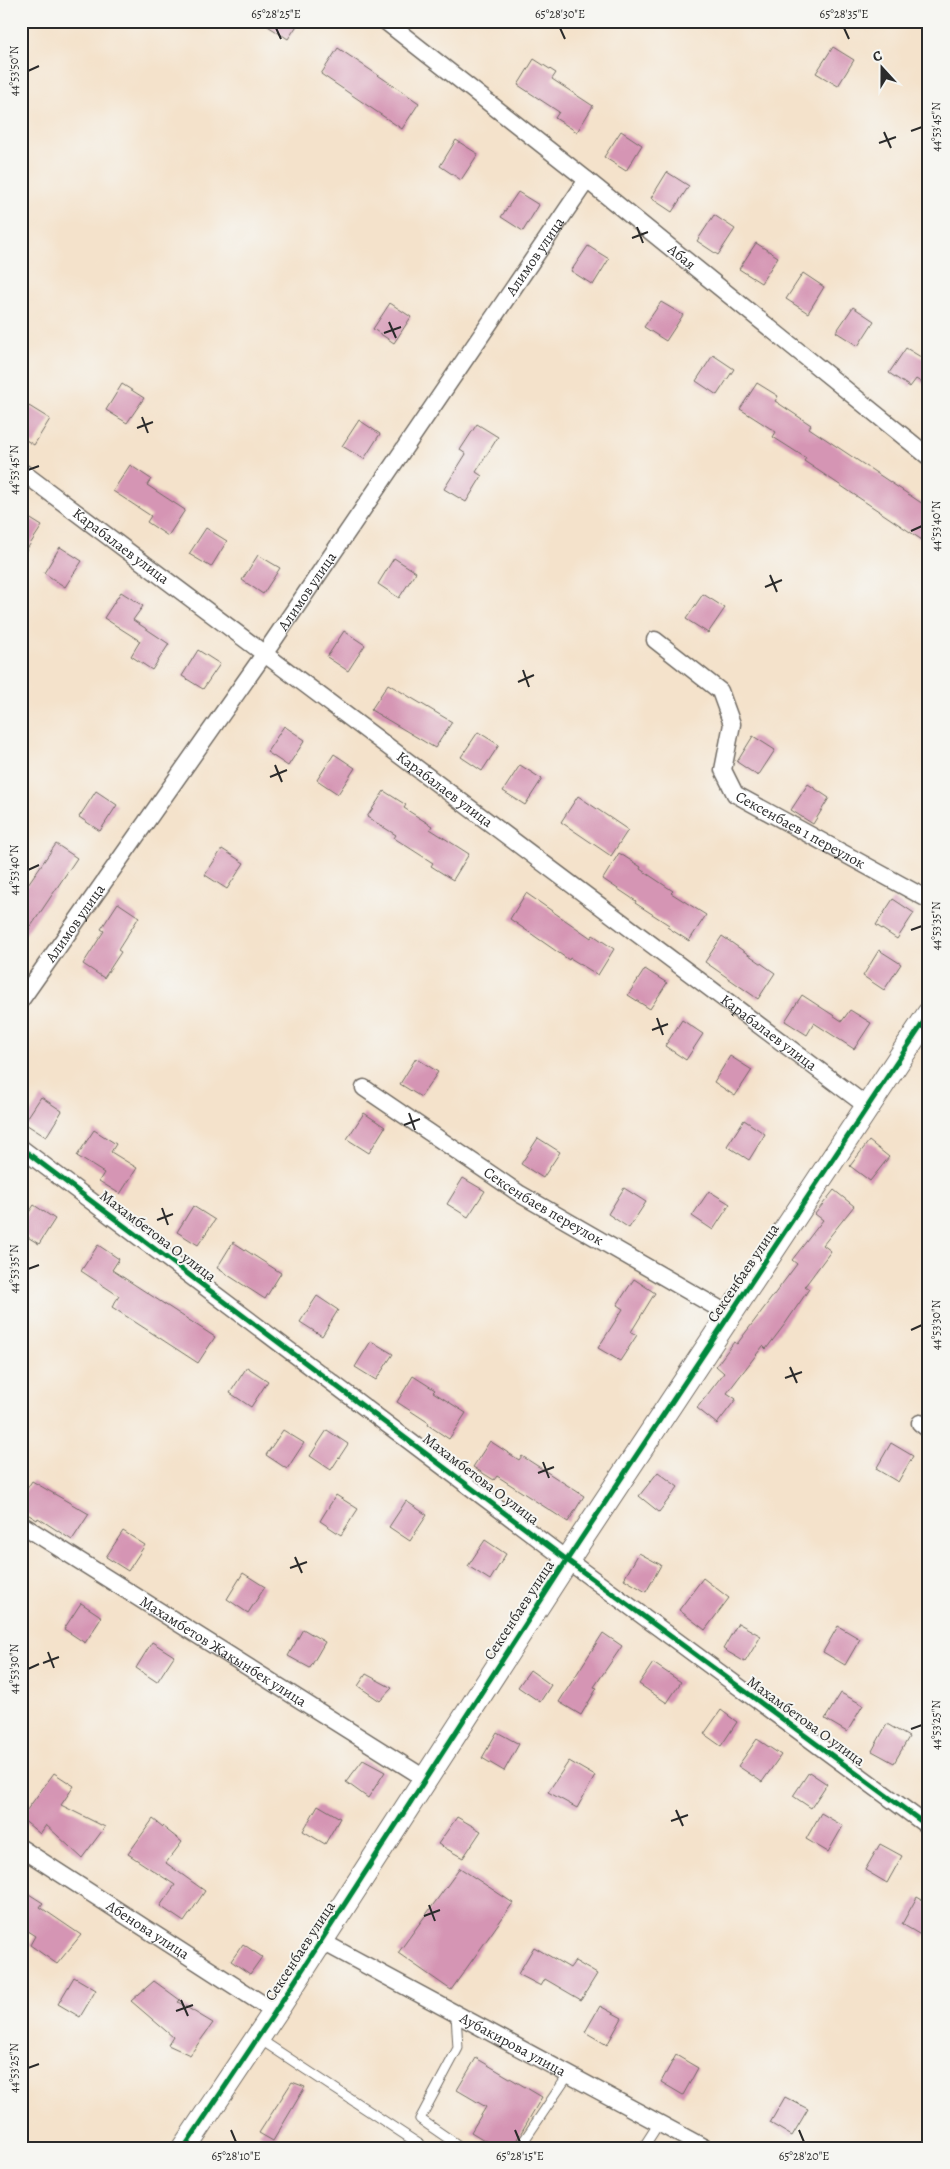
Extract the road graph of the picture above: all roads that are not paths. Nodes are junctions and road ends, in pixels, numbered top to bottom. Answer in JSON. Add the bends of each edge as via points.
{"nodes":[{"id":1,"x":385,"y":21,"type":"edge"},
{"id":2,"x":587,"y":180,"type":"junction"},
{"id":3,"x":929,"y":457,"type":"edge"},
{"id":4,"x":21,"y":471,"type":"edge"},
{"id":5,"x":655,"y":640,"type":"dead end"},
{"id":6,"x":265,"y":652,"type":"junction"},
{"id":7,"x":929,"y":900,"type":"edge"},
{"id":8,"x":21,"y":1000,"type":"edge"},
{"id":9,"x":929,"y":1014,"type":"edge"},
{"id":10,"x":364,"y":1088,"type":"dead end"},
{"id":11,"x":868,"y":1107,"type":"junction"},
{"id":12,"x":21,"y":1148,"type":"edge"},
{"id":13,"x":730,"y":1315,"type":"junction"},
{"id":14,"x":21,"y":1524,"type":"edge"},
{"id":15,"x":567,"y":1560,"type":"junction"},
{"id":16,"x":426,"y":1778,"type":"junction"},
{"id":17,"x":929,"y":1827,"type":"edge"},
{"id":18,"x":21,"y":1848,"type":"edge"},
{"id":19,"x":321,"y":1941,"type":"junction"},
{"id":20,"x":275,"y":2012,"type":"junction"},
{"id":21,"x":456,"y":2014,"type":"junction"},
{"id":22,"x":258,"y":2038,"type":"junction"},
{"id":23,"x":569,"y":2074,"type":"junction"},
{"id":24,"x":659,"y":2123,"type":"junction"},
{"id":25,"x":184,"y":2148,"type":"edge"},
{"id":26,"x":425,"y":2148,"type":"edge"},
{"id":27,"x":462,"y":2148,"type":"edge"},
{"id":28,"x":519,"y":2148,"type":"edge"},
{"id":29,"x":643,"y":2148,"type":"edge"},
{"id":30,"x":705,"y":2148,"type":"edge"}],
"edges":[{"from":1,"to":2,"type":"street","name":"Абая"},
{"from":2,"to":3,"type":"street","name":"Абая"},
{"from":2,"to":6,"type":"street","name":"Алимов улица"},
{"from":4,"to":6,"type":"street","name":"Карабалаев улица"},
{"from":5,"to":7,"type":"street","name":"Сексенбаев 1 переулок","via":[[720,691],[732,724],[722,770],[735,794]]},
{"from":6,"to":8,"type":"street","name":"Алимов улица"},
{"from":6,"to":11,"type":"street","name":"Карабалаев улица"},
{"from":9,"to":11,"type":"street","name":"Сексенбаев улица"},
{"from":10,"to":13,"type":"street","name":"Сексенбаев переулок","via":[[520,1194]]},
{"from":11,"to":13,"type":"street","name":"Сексенбаев улица"},
{"from":12,"to":15,"type":"street","name":"Махамбетова О улица"},
{"from":13,"to":15,"type":"street","name":"Сексенбаев улица"},
{"from":14,"to":16,"type":"street","name":"Махамбетов Жакынбек улица"},
{"from":15,"to":16,"type":"street","name":"Сексенбаев улица"},
{"from":15,"to":17,"type":"street","name":"Махамбетова О улица"},
{"from":16,"to":19,"type":"street","name":"Сексенбаев улица"},
{"from":18,"to":20,"type":"street","name":"Абенова улица"},
{"from":19,"to":20,"type":"street","name":"Сексенбаев улица"},
{"from":19,"to":21,"type":"street","name":"Аубакирова улица"},
{"from":20,"to":22,"type":"street","name":"Сексенбаев улица"},
{"from":21,"to":23,"type":"street","name":"Аубакирова улица"},
{"from":21,"to":27,"type":"lane","via":[[458,2048],[420,2119]]},
{"from":22,"to":25,"type":"street","name":"Сексенбаев улица"},
{"from":22,"to":26,"type":"lane"},
{"from":23,"to":24,"type":"street","name":"Аубакирова улица"},
{"from":23,"to":28,"type":"lane"},
{"from":24,"to":29,"type":"lane"},
{"from":24,"to":30,"type":"street","name":"Аубакирова улица"}]}
